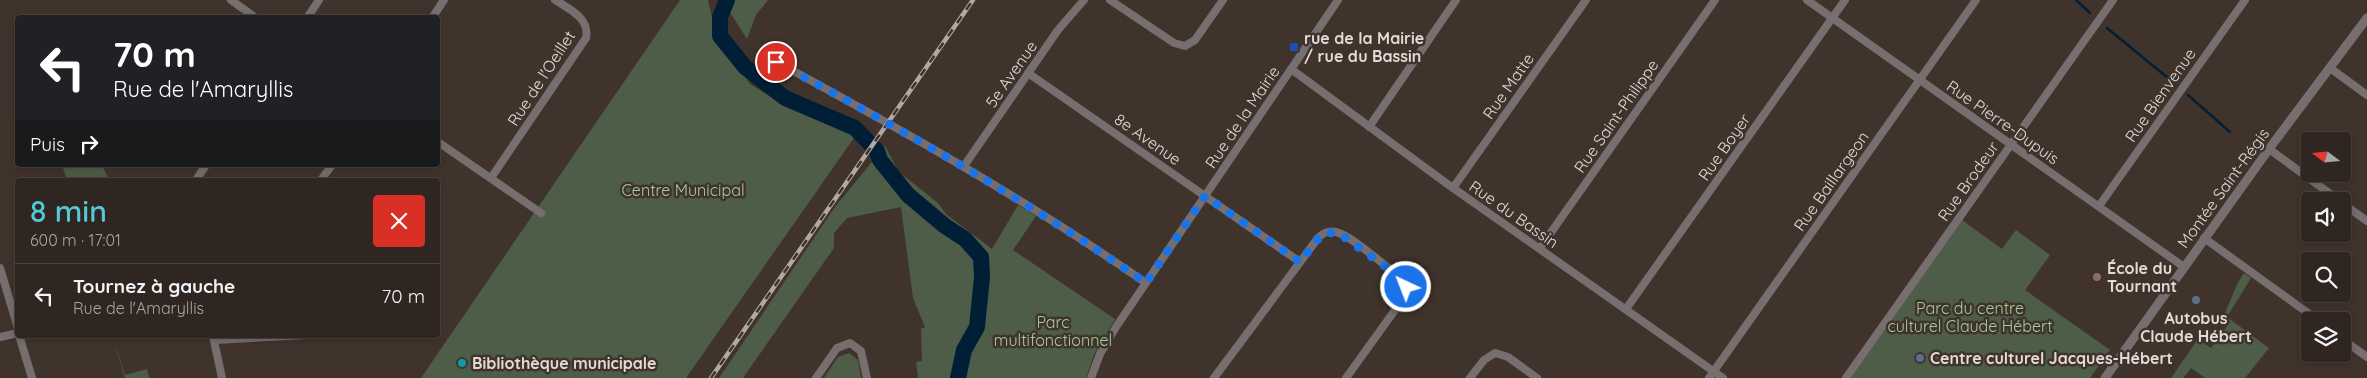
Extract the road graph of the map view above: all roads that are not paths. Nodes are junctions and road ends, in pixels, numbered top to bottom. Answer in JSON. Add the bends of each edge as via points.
{"nodes":[{"id":1,"x":231,"y":0,"type":"edge"},
{"id":2,"x":319,"y":0,"type":"edge"},
{"id":3,"x":444,"y":0,"type":"edge"},
{"id":4,"x":555,"y":0,"type":"edge"},
{"id":5,"x":1084,"y":0,"type":"edge"},
{"id":6,"x":1110,"y":0,"type":"edge"},
{"id":7,"x":1223,"y":0,"type":"edge"},
{"id":8,"x":1338,"y":0,"type":"edge"},
{"id":9,"x":1456,"y":0,"type":"edge"},
{"id":10,"x":1586,"y":0,"type":"edge"},
{"id":11,"x":1715,"y":0,"type":"edge"},
{"id":12,"x":1807,"y":0,"type":"edge"},
{"id":13,"x":1845,"y":0,"type":"edge"},
{"id":14,"x":1976,"y":0,"type":"edge"},
{"id":15,"x":2113,"y":0,"type":"edge"},
{"id":16,"x":2245,"y":0,"type":"edge"},
{"id":17,"x":252,"y":15,"type":"edge"},
{"id":18,"x":309,"y":15,"type":"edge"},
{"id":19,"x":434,"y":15,"type":"edge"},
{"id":20,"x":1832,"y":18,"type":"junction"},
{"id":21,"x":2367,"y":18,"type":"edge"},
{"id":22,"x":764,"y":55,"type":"dead end"},
{"id":23,"x":2330,"y":68,"type":"junction"},
{"id":24,"x":1291,"y":69,"type":"junction"},
{"id":25,"x":1028,"y":73,"type":"junction"},
{"id":26,"x":1920,"y":80,"type":"junction"},
{"id":27,"x":2367,"y":95,"type":"edge"},
{"id":28,"x":1369,"y":127,"type":"junction"},
{"id":29,"x":440,"y":143,"type":"edge"},
{"id":30,"x":2011,"y":144,"type":"junction"},
{"id":31,"x":2269,"y":149,"type":"junction"},
{"id":32,"x":964,"y":166,"type":"junction"},
{"id":33,"x":205,"y":167,"type":"edge"},
{"id":34,"x":331,"y":167,"type":"edge"},
{"id":35,"x":197,"y":178,"type":"edge"},
{"id":36,"x":324,"y":178,"type":"edge"},
{"id":37,"x":490,"y":178,"type":"junction"},
{"id":38,"x":1453,"y":188,"type":"junction"},
{"id":39,"x":2328,"y":192,"type":"edge"},
{"id":40,"x":1205,"y":196,"type":"junction"},
{"id":41,"x":2099,"y":206,"type":"junction"},
{"id":42,"x":2351,"y":210,"type":"edge"},
{"id":43,"x":542,"y":213,"type":"dead end"},
{"id":44,"x":2367,"y":221,"type":"edge"},
{"id":45,"x":2204,"y":238,"type":"junction"},
{"id":46,"x":1540,"y":248,"type":"junction"},
{"id":47,"x":1300,"y":262,"type":"junction"},
{"id":48,"x":2184,"y":267,"type":"junction"},
{"id":49,"x":0,"y":268,"type":"edge"},
{"id":50,"x":1146,"y":283,"type":"junction"},
{"id":51,"x":1626,"y":309,"type":"junction"},
{"id":52,"x":2307,"y":312,"type":"edge"},
{"id":53,"x":15,"y":318,"type":"edge"},
{"id":54,"x":15,"y":334,"type":"edge"},
{"id":55,"x":0,"y":337,"type":"edge"},
{"id":56,"x":19,"y":338,"type":"edge"},
{"id":57,"x":214,"y":338,"type":"edge"},
{"id":58,"x":2351,"y":346,"type":"edge"},
{"id":59,"x":2367,"y":358,"type":"edge"},
{"id":60,"x":1711,"y":375,"type":"edge"},
{"id":61,"x":32,"y":378,"type":"edge"},
{"id":62,"x":222,"y":378,"type":"edge"},
{"id":63,"x":816,"y":378,"type":"edge"},
{"id":64,"x":867,"y":378,"type":"edge"},
{"id":65,"x":1092,"y":378,"type":"edge"},
{"id":66,"x":1214,"y":378,"type":"edge"},
{"id":67,"x":1346,"y":378,"type":"edge"},
{"id":68,"x":1470,"y":378,"type":"edge"},
{"id":69,"x":1537,"y":378,"type":"edge"},
{"id":70,"x":1723,"y":378,"type":"edge"},
{"id":71,"x":1846,"y":378,"type":"edge"},
{"id":72,"x":2105,"y":378,"type":"edge"}],
"edges":[{"from":1,"to":17,"type":"street"},
{"from":2,"to":18,"type":"street"},
{"from":3,"to":19,"type":"street"},
{"from":4,"to":37,"type":"street","name":"Rue de l'Oeillet","via":[[583,20],[586,38]]},
{"from":5,"to":25,"type":"street","name":"5e Avenue"},
{"from":6,"to":7,"type":"street","via":[[1174,43],[1185,46],[1195,40]]},
{"from":8,"to":24,"type":"street","name":"Rue de la Mairie"},
{"from":9,"to":28,"type":"street"},
{"from":10,"to":38,"type":"street","name":"Rue Matte"},
{"from":11,"to":46,"type":"street","name":"Rue Saint-Philippe"},
{"from":12,"to":20,"type":"street","name":"Rue Pierre-Dupuis"},
{"from":13,"to":20,"type":"street","name":"Rue Boyer"},
{"from":14,"to":26,"type":"street","name":"Rue Baillargeon"},
{"from":15,"to":30,"type":"street","name":"Rue Brodeur"},
{"from":16,"to":41,"type":"street","name":"Rue Bienvenue"},
{"from":20,"to":26,"type":"street","name":"Rue Pierre-Dupuis"},
{"from":20,"to":51,"type":"street","name":"Rue Boyer"},
{"from":21,"to":23,"type":"street","name":"Montée Saint-Régis"},
{"from":22,"to":32,"type":"street"},
{"from":23,"to":27,"type":"street"},
{"from":23,"to":31,"type":"street","name":"Montée Saint-Régis"},
{"from":24,"to":28,"type":"street","name":"Rue du Bassin"},
{"from":24,"to":40,"type":"street","name":"Rue de la Mairie"},
{"from":25,"to":32,"type":"street","name":"5e Avenue"},
{"from":25,"to":40,"type":"street","name":"8e Avenue"},
{"from":26,"to":30,"type":"street","name":"Rue Pierre-Dupuis"},
{"from":26,"to":60,"type":"street","name":"Rue Baillargeon"},
{"from":28,"to":38,"type":"street","name":"Rue du Bassin"},
{"from":29,"to":37,"type":"street"},
{"from":30,"to":41,"type":"street","name":"Rue Pierre-Dupuis"},
{"from":30,"to":71,"type":"street","name":"Rue Brodeur"},
{"from":31,"to":39,"type":"street"},
{"from":31,"to":45,"type":"street","name":"Montée Saint-Régis"},
{"from":32,"to":50,"type":"street","via":[[1060,224]]},
{"from":33,"to":35,"type":"street"},
{"from":34,"to":36,"type":"street"},
{"from":37,"to":43,"type":"street"},
{"from":38,"to":46,"type":"street","name":"Rue du Bassin"},
{"from":40,"to":47,"type":"street","name":"8e Avenue"},
{"from":40,"to":50,"type":"street","name":"Rue de la Mairie"},
{"from":41,"to":48,"type":"street","name":"Rue Pierre-Dupuis"},
{"from":42,"to":44,"type":"street"},
{"from":45,"to":48,"type":"street","name":"Montée Saint-Régis"},
{"from":45,"to":52,"type":"street"},
{"from":46,"to":51,"type":"street","name":"Rue du Bassin"},
{"from":47,"to":66,"type":"street"},
{"from":47,"to":67,"type":"street","via":[[1322,234],[1337,232],[1400,277],[1405,284],[1403,299]]},
{"from":48,"to":72,"type":"street","name":"Montée Saint-Régis"},
{"from":49,"to":53,"type":"street"},
{"from":50,"to":65,"type":"street","name":"Rue de la Mairie","via":[[1110,336]]},
{"from":51,"to":60,"type":"street","name":"Rue du Bassin"},
{"from":54,"to":55,"type":"street"},
{"from":56,"to":61,"type":"street"},
{"from":57,"to":62,"type":"street"},
{"from":58,"to":59,"type":"street"},
{"from":60,"to":70,"type":"street","name":"Rue du Bassin"},
{"from":63,"to":64,"type":"street","via":[[837,348],[850,343],[861,350]]},
{"from":68,"to":69,"type":"street","via":[[1484,360],[1495,353],[1508,357]]}]}
